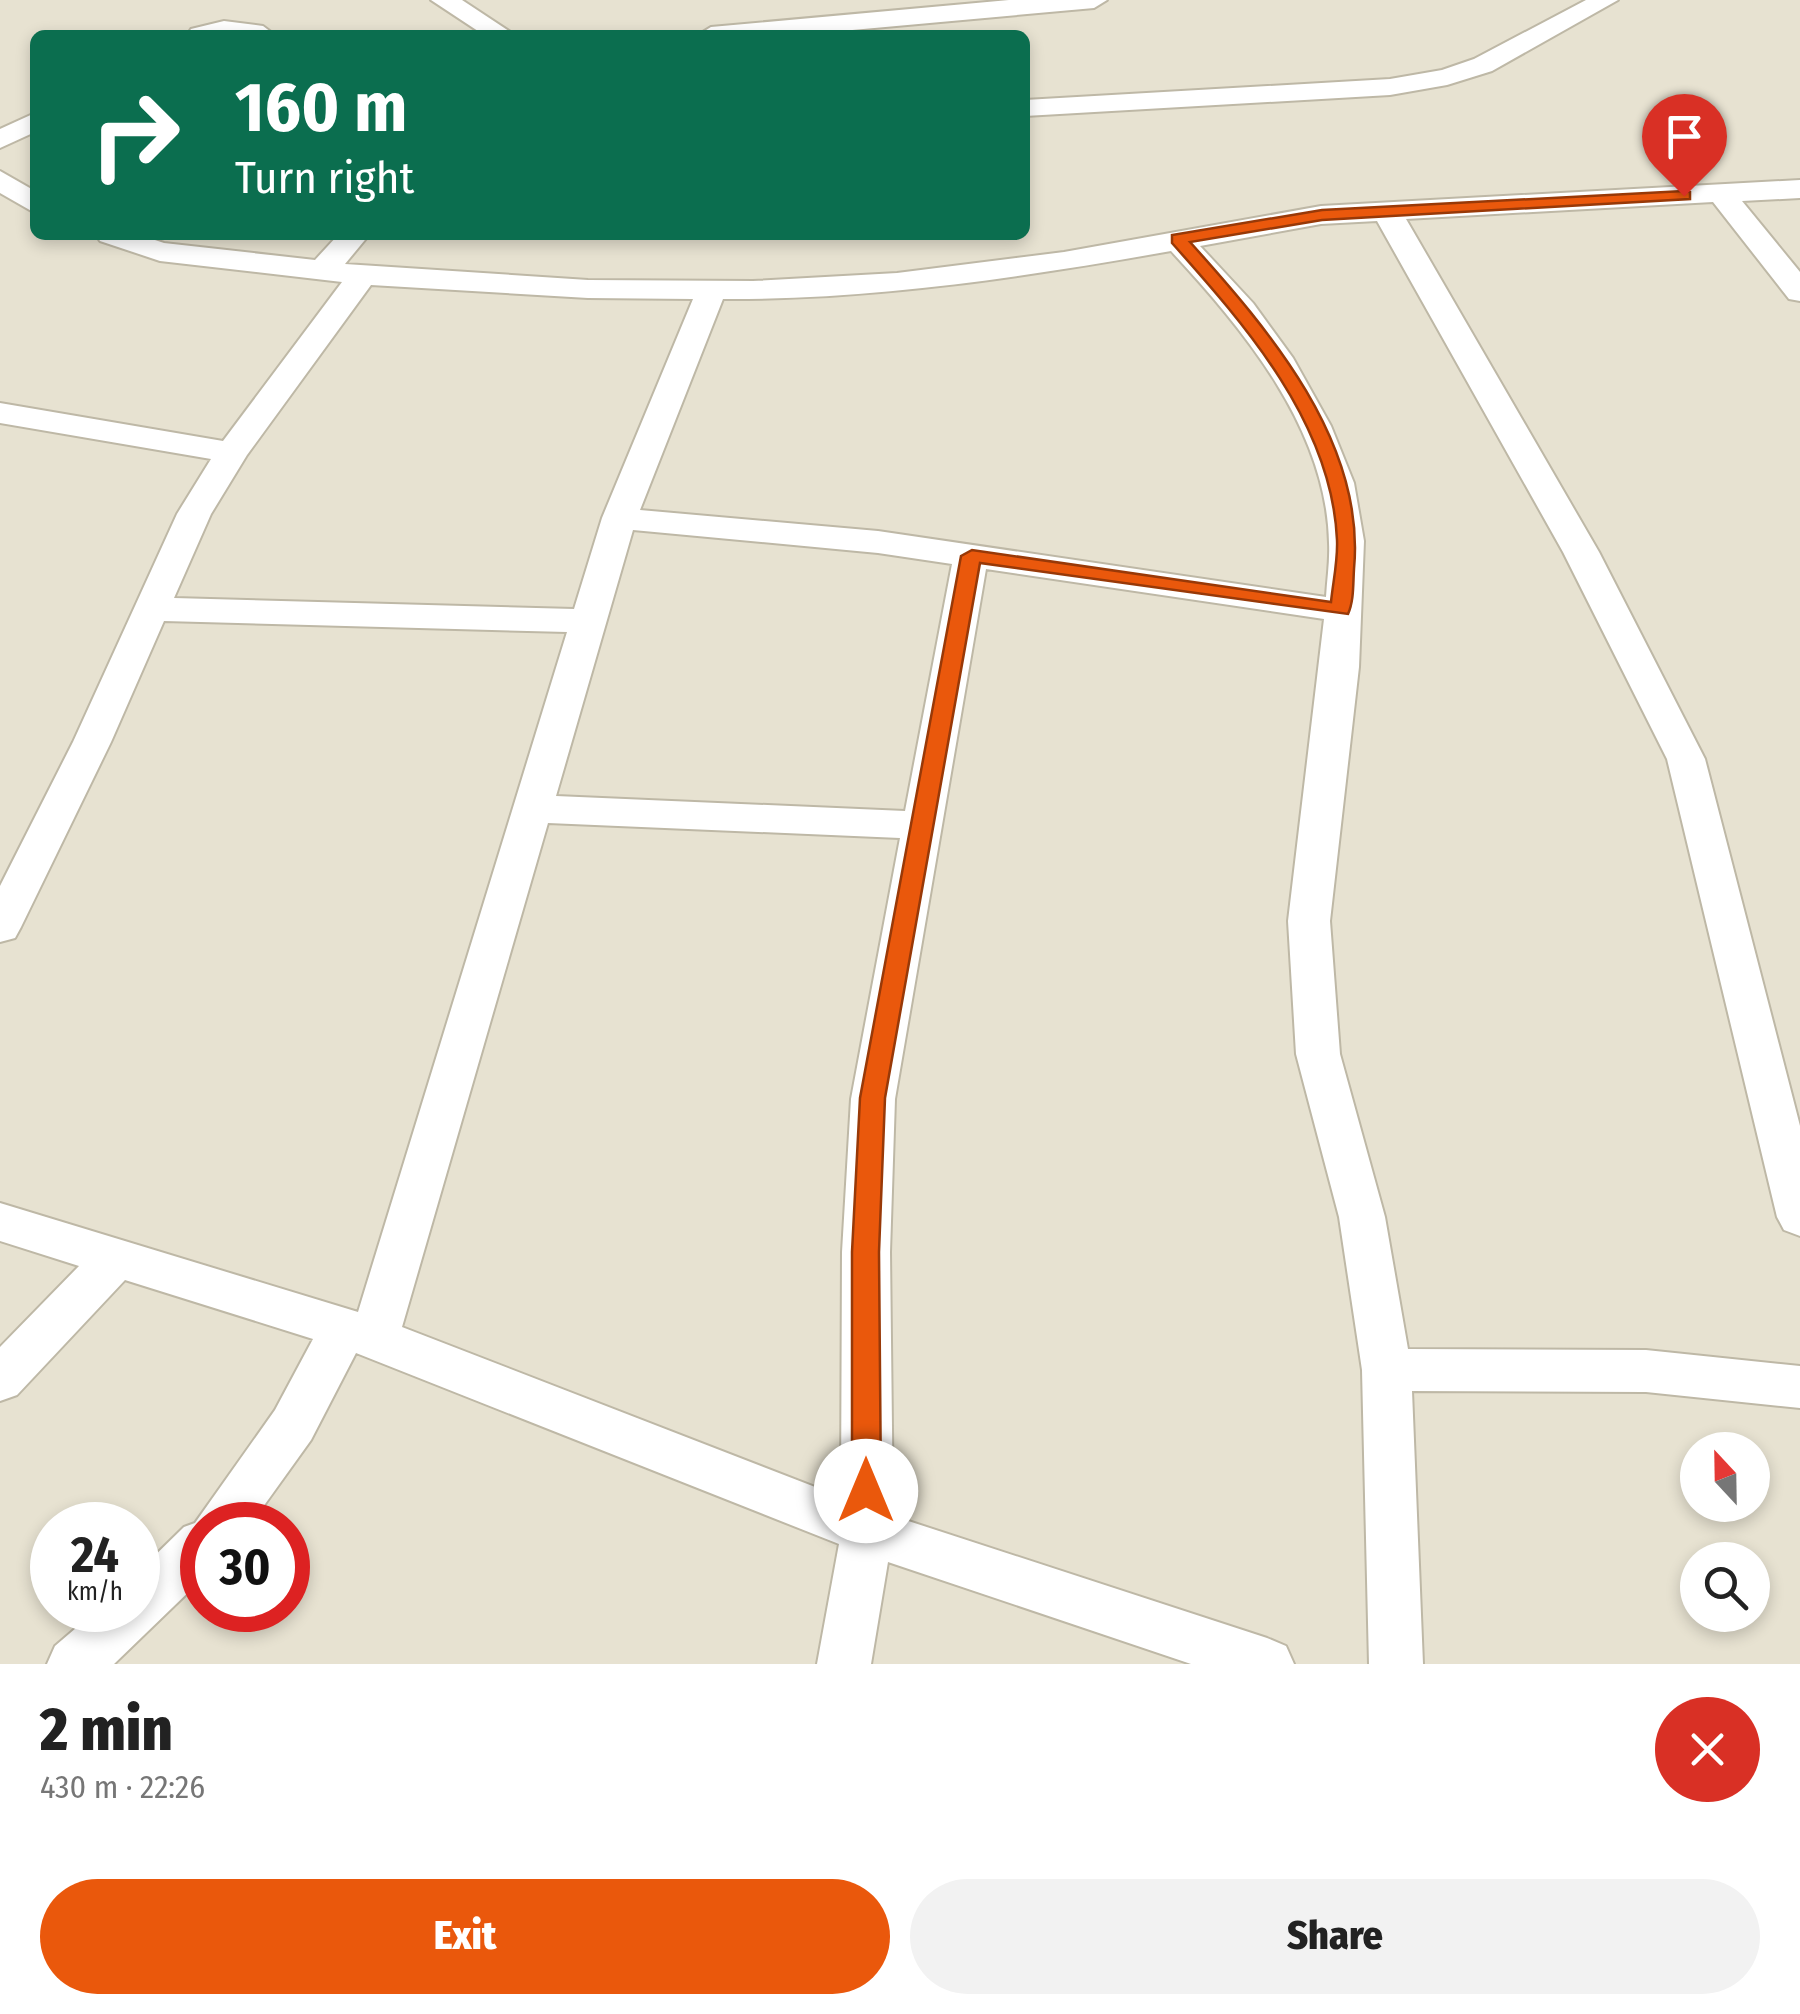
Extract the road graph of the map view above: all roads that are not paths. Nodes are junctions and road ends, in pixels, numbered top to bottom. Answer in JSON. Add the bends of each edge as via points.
{"nodes":[{"id":1,"x":444,"y":0,"type":"edge"},
{"id":2,"x":1094,"y":0,"type":"edge"},
{"id":3,"x":1606,"y":0,"type":"edge"},
{"id":4,"x":215,"y":30,"type":"edge"},
{"id":5,"x":248,"y":30,"type":"edge"},
{"id":6,"x":494,"y":30,"type":"edge"},
{"id":7,"x":767,"y":30,"type":"edge"},
{"id":8,"x":1030,"y":108,"type":"edge"},
{"id":9,"x":30,"y":124,"type":"edge"},
{"id":10,"x":0,"y":140,"type":"edge"},
{"id":11,"x":0,"y":180,"type":"edge"},
{"id":12,"x":1800,"y":189,"type":"edge"},
{"id":13,"x":1721,"y":194,"type":"junction"},
{"id":14,"x":30,"y":201,"type":"edge"},
{"id":15,"x":1386,"y":210,"type":"junction"},
{"id":16,"x":1178,"y":239,"type":"junction"},
{"id":17,"x":125,"y":240,"type":"edge"},
{"id":18,"x":350,"y":240,"type":"edge"},
{"id":19,"x":322,"y":271,"type":"junction"},
{"id":20,"x":363,"y":275,"type":"junction"},
{"id":21,"x":712,"y":290,"type":"junction"},
{"id":22,"x":1800,"y":292,"type":"edge"},
{"id":23,"x":0,"y":414,"type":"edge"},
{"id":24,"x":232,"y":453,"type":"junction"},
{"id":25,"x":619,"y":518,"type":"junction"},
{"id":26,"x":972,"y":556,"type":"junction"},
{"id":27,"x":154,"y":609,"type":"junction"},
{"id":28,"x":1340,"y":610,"type":"junction"},
{"id":29,"x":589,"y":621,"type":"junction"},
{"id":30,"x":534,"y":810,"type":"junction"},
{"id":31,"x":920,"y":825,"type":"junction"},
{"id":32,"x":0,"y":927,"type":"edge"},
{"id":33,"x":1800,"y":1217,"type":"edge"},
{"id":34,"x":0,"y":1222,"type":"edge"},
{"id":35,"x":117,"y":1258,"type":"junction"},
{"id":36,"x":359,"y":1334,"type":"junction"},
{"id":37,"x":1387,"y":1370,"type":"junction"},
{"id":38,"x":0,"y":1380,"type":"edge"},
{"id":39,"x":1800,"y":1388,"type":"edge"},
{"id":40,"x":237,"y":1502,"type":"edge"},
{"id":41,"x":867,"y":1531,"type":"junction"},
{"id":42,"x":180,"y":1566,"type":"edge"},
{"id":43,"x":160,"y":1586,"type":"edge"},
{"id":44,"x":111,"y":1632,"type":"edge"},
{"id":45,"x":74,"y":1664,"type":"edge"},
{"id":46,"x":844,"y":1664,"type":"edge"},
{"id":47,"x":1267,"y":1664,"type":"edge"},
{"id":48,"x":1396,"y":1664,"type":"edge"}],
"edges":[{"from":1,"to":6,"type":"street"},
{"from":2,"to":7,"type":"street"},
{"from":3,"to":8,"type":"street","via":[[1483,66],[1447,78]]},
{"from":4,"to":5,"type":"street"},
{"from":9,"to":10,"type":"street"},
{"from":11,"to":14,"type":"street"},
{"from":12,"to":13,"type":"street"},
{"from":13,"to":15,"type":"street"},
{"from":13,"to":22,"type":"street"},
{"from":15,"to":16,"type":"street"},
{"from":15,"to":33,"type":"street","via":[[1571,535],[1686,759]]},
{"from":16,"to":21,"type":"street","via":[[897,282]]},
{"from":16,"to":28,"type":"street","via":[[1277,358],[1314,426],[1337,483],[1347,541]]},
{"from":17,"to":19,"type":"street","via":[[160,252]]},
{"from":18,"to":19,"type":"street"},
{"from":19,"to":20,"type":"street"},
{"from":20,"to":21,"type":"street"},
{"from":20,"to":24,"type":"street"},
{"from":21,"to":25,"type":"street"},
{"from":23,"to":24,"type":"street"},
{"from":24,"to":27,"type":"street","via":[[194,514]]},
{"from":25,"to":26,"type":"street"},
{"from":25,"to":29,"type":"street"},
{"from":26,"to":28,"type":"street"},
{"from":26,"to":31,"type":"street"},
{"from":27,"to":29,"type":"street"},
{"from":27,"to":32,"type":"street"},
{"from":28,"to":37,"type":"street","via":[[1340,666],[1309,922],[1318,1054],[1362,1217]]},
{"from":29,"to":30,"type":"street"},
{"from":30,"to":31,"type":"street"},
{"from":30,"to":36,"type":"street"},
{"from":31,"to":41,"type":"street","via":[[873,1098]]},
{"from":34,"to":35,"type":"street"},
{"from":35,"to":36,"type":"street"},
{"from":35,"to":38,"type":"street"},
{"from":36,"to":40,"type":"street"},
{"from":36,"to":41,"type":"street"},
{"from":37,"to":39,"type":"street","via":[[1616,1368]]},
{"from":37,"to":48,"type":"street"},
{"from":41,"to":46,"type":"street"},
{"from":41,"to":47,"type":"street"},
{"from":42,"to":43,"type":"street"},
{"from":44,"to":45,"type":"street"}]}
